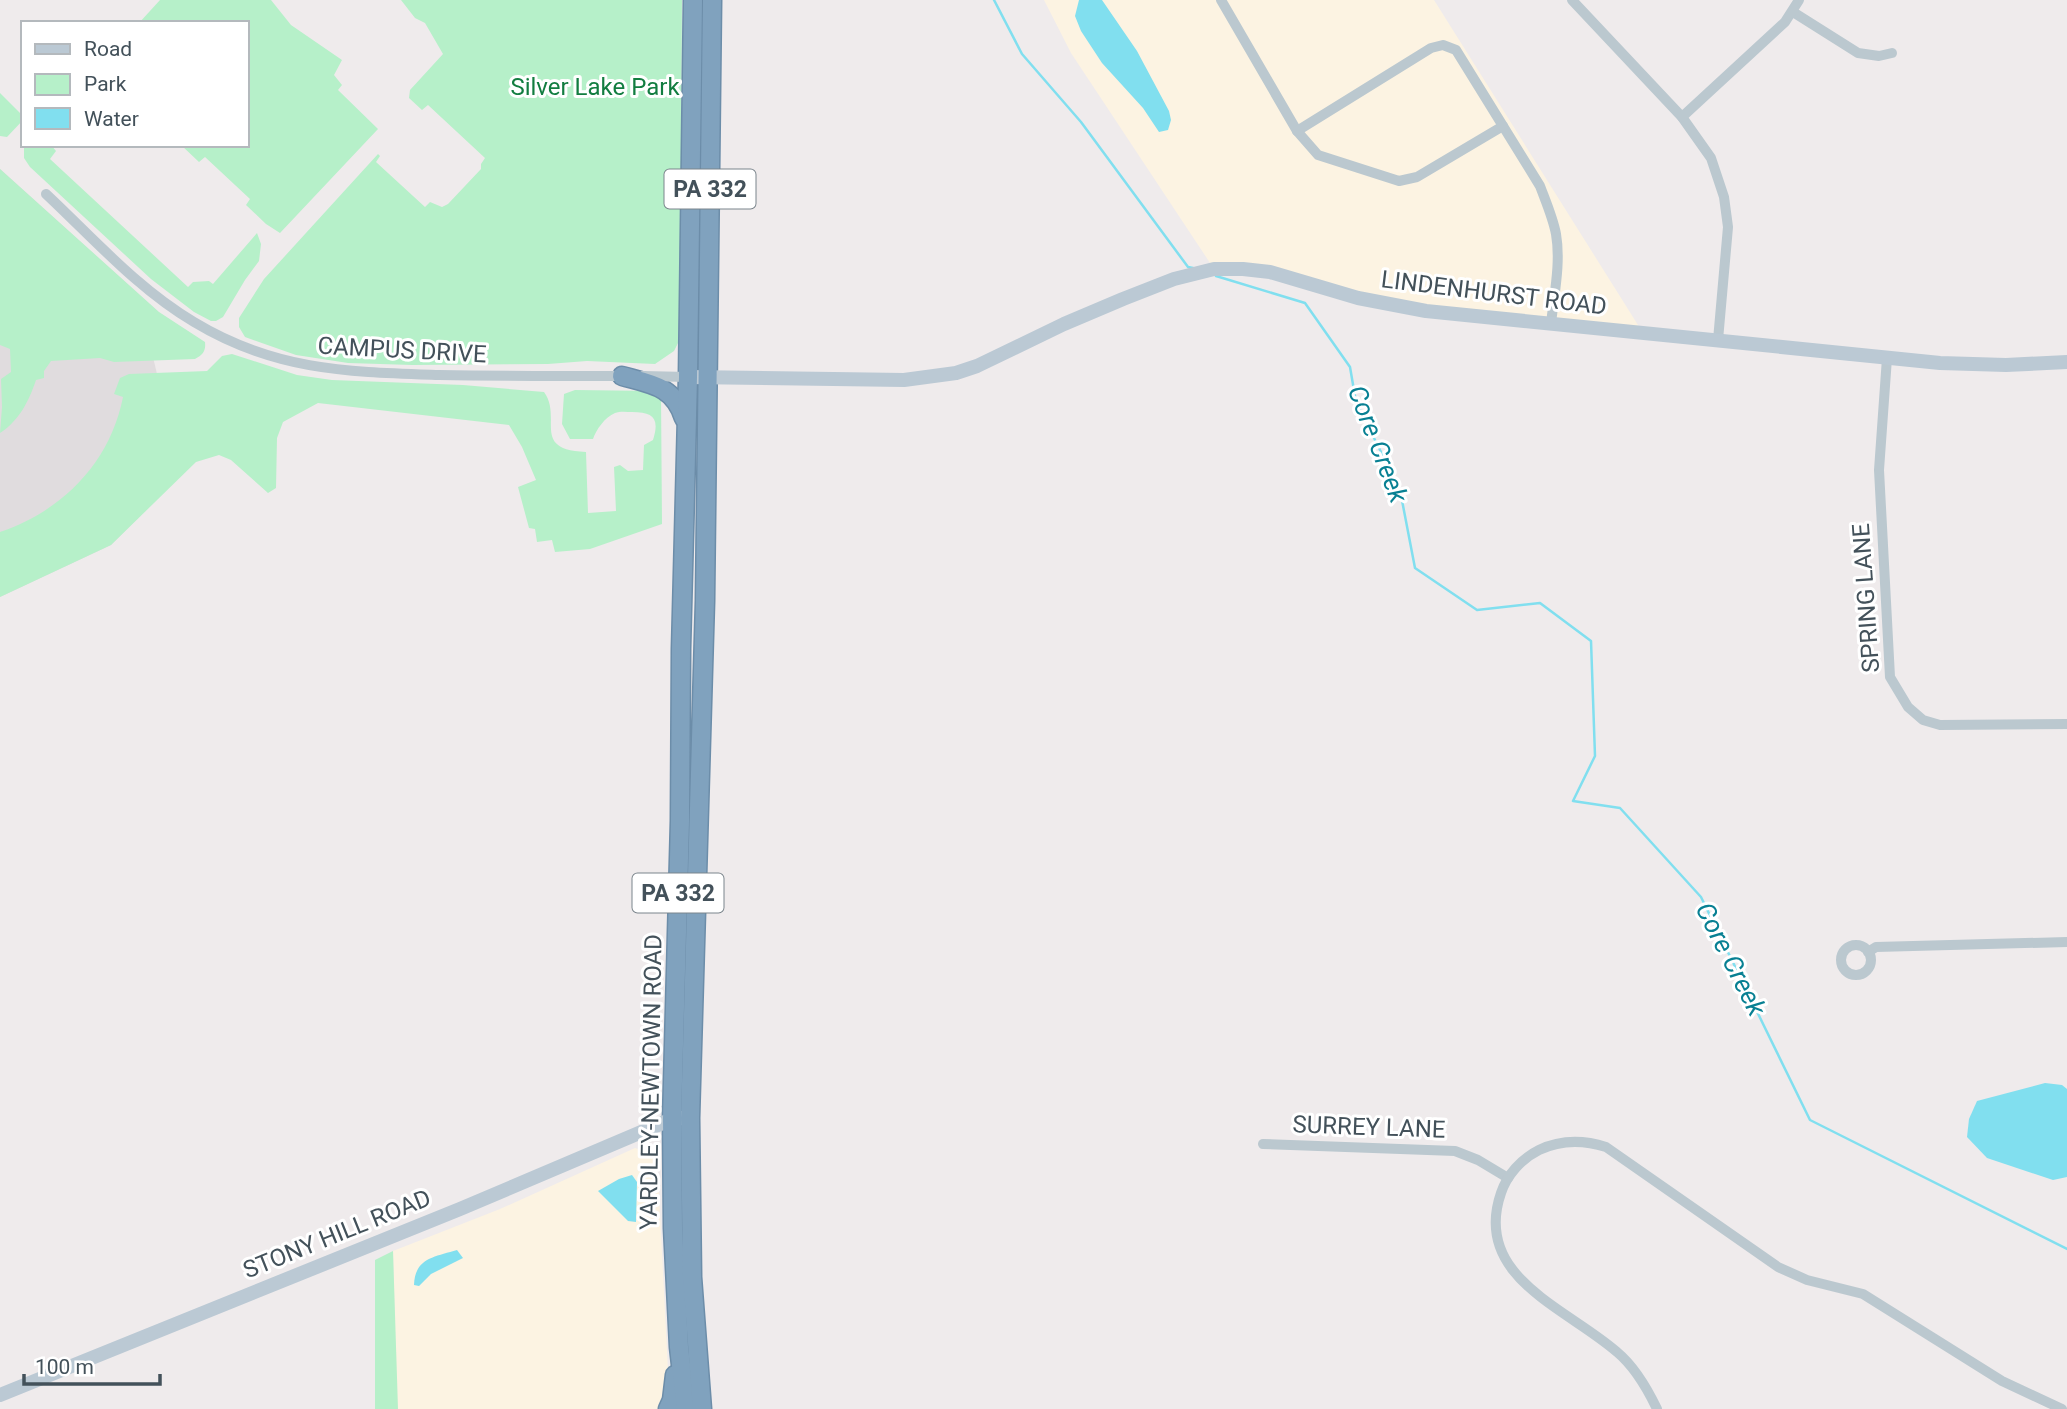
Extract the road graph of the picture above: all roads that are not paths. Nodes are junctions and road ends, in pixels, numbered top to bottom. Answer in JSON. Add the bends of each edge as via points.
{"nodes":[{"id":1,"x":693,"y":0,"type":"edge"},
{"id":2,"x":712,"y":0,"type":"edge"},
{"id":3,"x":1221,"y":0,"type":"edge"},
{"id":4,"x":1572,"y":0,"type":"edge"},
{"id":5,"x":1799,"y":0,"type":"edge"},
{"id":6,"x":1793,"y":12,"type":"junction"},
{"id":7,"x":1892,"y":53,"type":"dead end"},
{"id":8,"x":1682,"y":117,"type":"junction"},
{"id":9,"x":1503,"y":126,"type":"junction"},
{"id":10,"x":1297,"y":131,"type":"junction"},
{"id":11,"x":46,"y":194,"type":"dead end"},
{"id":12,"x":1552,"y":324,"type":"junction"},
{"id":13,"x":1718,"y":340,"type":"junction"},
{"id":14,"x":1887,"y":358,"type":"junction"},
{"id":15,"x":2067,"y":362,"type":"edge"},
{"id":16,"x":622,"y":376,"type":"junction"},
{"id":17,"x":688,"y":377,"type":"junction"},
{"id":18,"x":707,"y":377,"type":"junction"},
{"id":19,"x":686,"y":424,"type":"junction"},
{"id":20,"x":2067,"y":724,"type":"edge"},
{"id":21,"x":2067,"y":942,"type":"edge"},
{"id":22,"x":1868,"y":952,"type":"dead end"},
{"id":23,"x":681,"y":1118,"type":"junction"},
{"id":24,"x":1263,"y":1144,"type":"dead end"},
{"id":25,"x":1508,"y":1178,"type":"junction"},
{"id":26,"x":675,"y":1270,"type":"junction"},
{"id":27,"x":0,"y":1395,"type":"edge"},
{"id":28,"x":667,"y":1409,"type":"edge"},
{"id":29,"x":686,"y":1409,"type":"edge"},
{"id":30,"x":702,"y":1409,"type":"edge"},
{"id":31,"x":1657,"y":1409,"type":"edge"},
{"id":32,"x":2062,"y":1409,"type":"edge"}],
"edges":[{"from":1,"to":17,"type":"highway","number":"PA 332"},
{"from":2,"to":18,"type":"highway","number":"PA 332"},
{"from":3,"to":10,"type":"street"},
{"from":4,"to":8,"type":"street"},
{"from":5,"to":6,"type":"street"},
{"from":6,"to":7,"type":"street","via":[[1858,53]]},
{"from":6,"to":8,"type":"street"},
{"from":8,"to":13,"type":"street","via":[[1711,158],[1724,197],[1727,243]]},
{"from":9,"to":10,"type":"street","via":[[1417,177],[1399,181],[1318,155]]},
{"from":9,"to":10,"type":"street","via":[[1456,50],[1443,45]]},
{"from":9,"to":12,"type":"street","via":[[1540,186],[1556,235]]},
{"from":11,"to":16,"type":"street","name":"CAMPUS DRIVE","via":[[173,309],[219,337],[276,359],[312,368],[370,373]]},
{"from":12,"to":13,"type":"street","name":"LINDENHURST ROAD"},
{"from":12,"to":18,"type":"street","name":"LINDENHURST ROAD","via":[[1390,306],[1270,272],[1214,270],[1194,273],[1076,319],[956,373],[904,380]]},
{"from":13,"to":14,"type":"street","name":"LINDENHURST ROAD"},
{"from":14,"to":15,"type":"street","name":"LINDENHURST ROAD","via":[[1972,365]]},
{"from":14,"to":20,"type":"street","name":"SPRING LANE","via":[[1879,470],[1887,647],[1894,688],[1915,715],[1929,723]]},
{"from":16,"to":17,"type":"street","name":"CAMPUS DRIVE"},
{"from":16,"to":19,"type":"highway","via":[[668,392],[676,399]]},
{"from":17,"to":18,"type":"street","name":"LINDENHURST ROAD"},
{"from":17,"to":19,"type":"highway","name":"YARDLEY-NEWTOWN ROAD","number":"PA 332"},
{"from":18,"to":23,"type":"highway","name":"YARDLEY-NEWTOWN ROAD","number":"PA 332","via":[[705,601]]},
{"from":19,"to":23,"type":"highway","name":"YARDLEY-NEWTOWN ROAD","number":"PA 332"},
{"from":21,"to":22,"type":"street","via":[[1876,947]]},
{"from":23,"to":26,"type":"highway","name":"YARDLEY-NEWTOWN ROAD","number":"PA 332"},
{"from":23,"to":27,"type":"street","name":"STONY HILL ROAD"},
{"from":23,"to":30,"type":"highway","name":"YARDLEY-NEWTOWN ROAD","number":"PA 332"},
{"from":24,"to":25,"type":"street","name":"SURREY LANE","via":[[1455,1151]]},
{"from":25,"to":31,"type":"street","via":[[1495,1224],[1506,1262],[1525,1285],[1620,1354]]},
{"from":25,"to":32,"type":"street","via":[[1526,1157],[1553,1145],[1584,1142],[1606,1147],[1778,1267],[1874,1300],[2002,1381]]},
{"from":26,"to":28,"type":"highway","via":[[670,1303],[675,1377]]},
{"from":26,"to":29,"type":"highway","name":"YARDLEY-NEWTOWN ROAD","number":"PA 332"}]}
